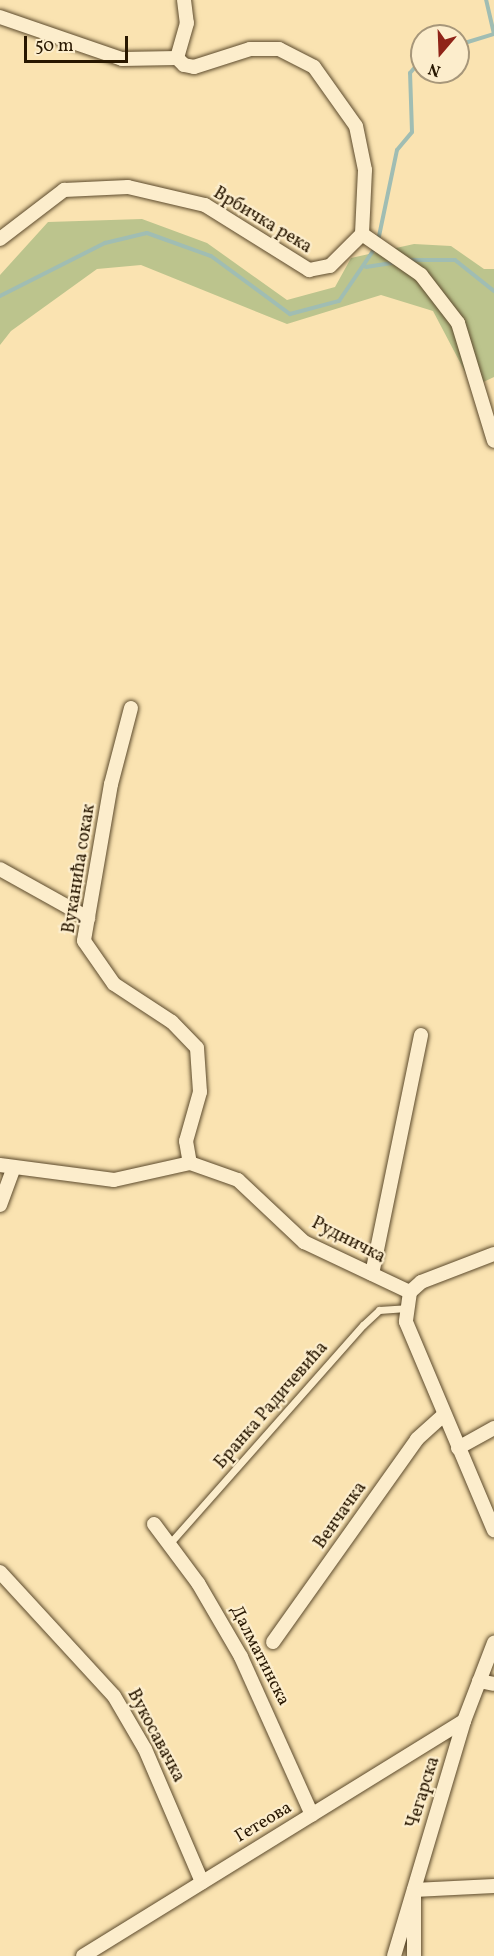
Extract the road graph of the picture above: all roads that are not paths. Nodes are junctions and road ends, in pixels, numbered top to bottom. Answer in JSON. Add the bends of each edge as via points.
{"nodes":[{"id":1,"x":184,"y":0,"type":"edge"},
{"id":2,"x":0,"y":17,"type":"edge"},
{"id":3,"x":177,"y":58,"type":"junction"},
{"id":4,"x":365,"y":237,"type":"junction"},
{"id":5,"x":0,"y":239,"type":"edge"},
{"id":6,"x":494,"y":441,"type":"edge"},
{"id":7,"x":131,"y":708,"type":"dead end"},
{"id":8,"x":0,"y":869,"type":"edge"},
{"id":9,"x":87,"y":918,"type":"junction"},
{"id":10,"x":422,"y":1035,"type":"dead end"},
{"id":11,"x":190,"y":1163,"type":"junction"},
{"id":12,"x":7,"y":1166,"type":"edge"},
{"id":13,"x":0,"y":1205,"type":"edge"},
{"id":14,"x":494,"y":1254,"type":"edge"},
{"id":15,"x":372,"y":1274,"type":"junction"},
{"id":16,"x":410,"y":1292,"type":"junction"},
{"id":17,"x":406,"y":1308,"type":"junction"},
{"id":18,"x":444,"y":1415,"type":"junction"},
{"id":19,"x":494,"y":1428,"type":"edge"},
{"id":20,"x":458,"y":1448,"type":"junction"},
{"id":21,"x":154,"y":1524,"type":"dead end"},
{"id":22,"x":494,"y":1530,"type":"edge"},
{"id":23,"x":170,"y":1543,"type":"junction"},
{"id":24,"x":0,"y":1572,"type":"edge"},
{"id":25,"x":273,"y":1642,"type":"dead end"},
{"id":26,"x":494,"y":1643,"type":"edge"},
{"id":27,"x":479,"y":1681,"type":"junction"},
{"id":28,"x":494,"y":1684,"type":"edge"},
{"id":29,"x":464,"y":1721,"type":"junction"},
{"id":30,"x":312,"y":1815,"type":"junction"},
{"id":31,"x":202,"y":1882,"type":"junction"},
{"id":32,"x":494,"y":1886,"type":"edge"},
{"id":33,"x":414,"y":1890,"type":"junction"},
{"id":34,"x":83,"y":1956,"type":"edge"},
{"id":35,"x":394,"y":1956,"type":"edge"},
{"id":36,"x":414,"y":1956,"type":"edge"}],
"edges":[{"from":1,"to":3,"type":"street","via":[[187,23]]},
{"from":2,"to":3,"type":"street","via":[[122,59]]},
{"from":3,"to":4,"type":"street","via":[[194,67],[250,49],[279,49],[314,67],[356,126],[365,170]]},
{"from":4,"to":5,"type":"street","name":"Врбичка река","via":[[330,266],[309,270],[205,205],[128,187],[64,190]]},
{"from":4,"to":6,"type":"street","via":[[421,275],[458,323]]},
{"from":7,"to":9,"type":"street","name":"Вуканића сокак","via":[[111,784]]},
{"from":8,"to":9,"type":"street"},
{"from":9,"to":11,"type":"street","name":"Вуканића сокак","via":[[84,941],[105,975],[146,1009],[172,1022],[197,1048],[200,1092],[186,1141]]},
{"from":10,"to":15,"type":"street"},
{"from":11,"to":12,"type":"street","via":[[114,1180]]},
{"from":11,"to":15,"type":"street","name":"Рудничка","via":[[238,1180],[304,1242]]},
{"from":12,"to":13,"type":"street"},
{"from":14,"to":16,"type":"street","via":[[421,1282]]},
{"from":15,"to":16,"type":"street","name":"Рудничка"},
{"from":16,"to":17,"type":"street"},
{"from":17,"to":18,"type":"street","via":[[406,1322]]},
{"from":17,"to":23,"type":"lane","name":"Бранка Радичевића","via":[[379,1310],[363,1325]]},
{"from":18,"to":20,"type":"street"},
{"from":18,"to":25,"type":"street","name":"Венчачка","via":[[417,1439]]},
{"from":19,"to":20,"type":"street"},
{"from":20,"to":22,"type":"street"},
{"from":21,"to":23,"type":"street","name":"Далматинска"},
{"from":23,"to":30,"type":"street","name":"Далматинска","via":[[211,1603],[245,1666]]},
{"from":24,"to":31,"type":"street","name":"Вукосавачка","via":[[114,1696],[149,1758]]},
{"from":26,"to":27,"type":"street","name":"Чегарска"},
{"from":27,"to":28,"type":"street"},
{"from":27,"to":29,"type":"street","name":"Чегарска"},
{"from":29,"to":30,"type":"street","name":"Гетеова"},
{"from":29,"to":33,"type":"street","name":"Чегарска"},
{"from":30,"to":31,"type":"street","name":"Гетеова"},
{"from":31,"to":34,"type":"street","name":"Гетеова"},
{"from":32,"to":33,"type":"street"},
{"from":33,"to":35,"type":"street","name":"Чегарска"},
{"from":33,"to":36,"type":"street"}]}
